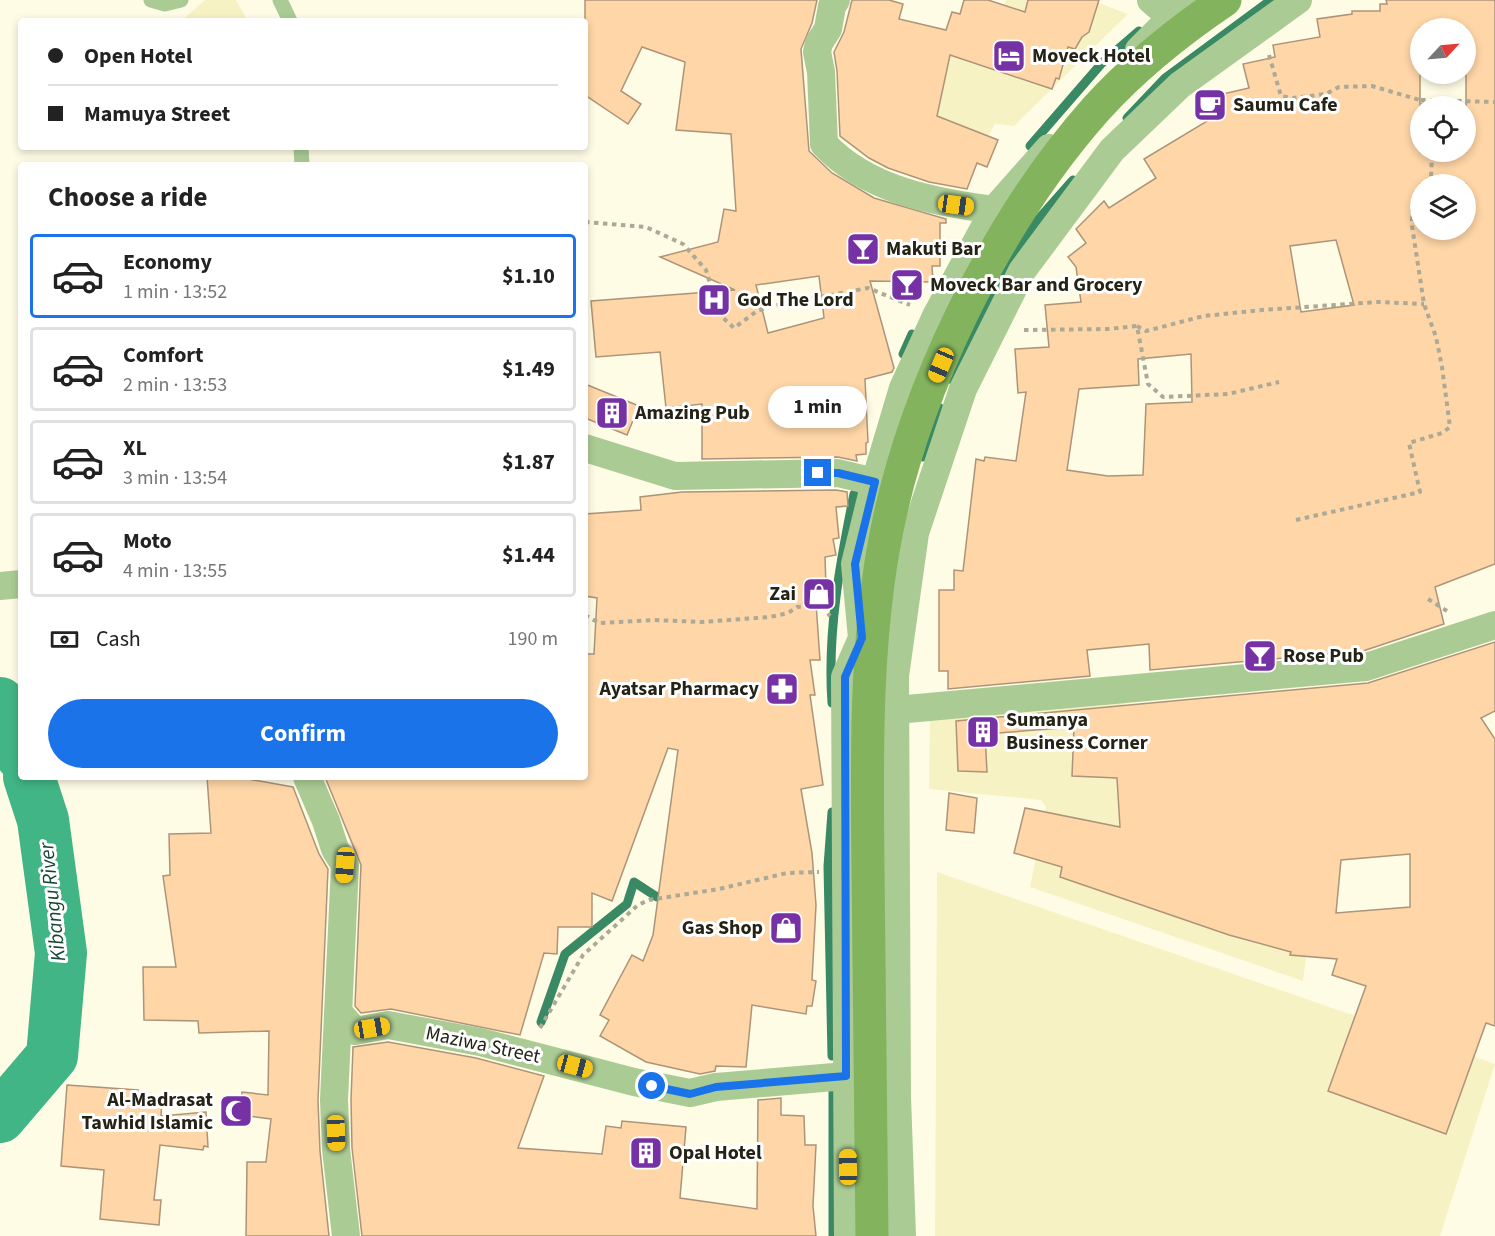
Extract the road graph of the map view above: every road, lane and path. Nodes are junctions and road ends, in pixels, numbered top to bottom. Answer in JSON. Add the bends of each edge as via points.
{"nodes":[{"id":1,"x":151,"y":0,"type":"edge"},
{"id":2,"x":182,"y":0,"type":"edge"},
{"id":3,"x":280,"y":0,"type":"edge"},
{"id":4,"x":836,"y":0,"type":"edge"},
{"id":5,"x":1226,"y":0,"type":"edge"},
{"id":6,"x":1298,"y":0,"type":"edge"},
{"id":7,"x":1173,"y":12,"type":"edge"},
{"id":8,"x":289,"y":18,"type":"edge"},
{"id":9,"x":1261,"y":25,"type":"junction"},
{"id":10,"x":1410,"y":97,"type":"edge"},
{"id":11,"x":1476,"y":101,"type":"edge"},
{"id":12,"x":1495,"y":102,"type":"edge"},
{"id":13,"x":994,"y":210,"type":"junction"},
{"id":14,"x":588,"y":222,"type":"edge"},
{"id":15,"x":1414,"y":240,"type":"edge"},
{"id":16,"x":1424,"y":304,"type":"junction"},
{"id":17,"x":936,"y":316,"type":"junction"},
{"id":18,"x":1137,"y":326,"type":"junction"},
{"id":19,"x":993,"y":331,"type":"junction"},
{"id":20,"x":1279,"y":381,"type":"dead end"},
{"id":21,"x":588,"y":449,"type":"edge"},
{"id":22,"x":886,"y":482,"type":"junction"},
{"id":23,"x":1296,"y":520,"type":"dead end"},
{"id":24,"x":18,"y":584,"type":"edge"},
{"id":25,"x":0,"y":586,"type":"edge"},
{"id":26,"x":588,"y":617,"type":"edge"},
{"id":27,"x":1495,"y":625,"type":"edge"},
{"id":28,"x":862,"y":638,"type":"junction"},
{"id":29,"x":896,"y":710,"type":"junction"},
{"id":30,"x":308,"y":780,"type":"edge"},
{"id":31,"x":846,"y":870,"type":"junction"},
{"id":32,"x":339,"y":1013,"type":"junction"},
{"id":33,"x":536,"y":1056,"type":"junction"},
{"id":34,"x":846,"y":1076,"type":"junction"},
{"id":35,"x":346,"y":1236,"type":"edge"},
{"id":36,"x":848,"y":1236,"type":"edge"},
{"id":37,"x":872,"y":1236,"type":"edge"},
{"id":38,"x":902,"y":1236,"type":"edge"}],
"edges":[{"from":1,"to":2,"type":"lane","via":[[165,4]]},
{"from":3,"to":8,"type":"lane"},
{"from":4,"to":13,"type":"street","via":[[817,52],[822,72],[824,144],[835,156],[896,190]]},
{"from":5,"to":7,"type":"main road"},
{"from":6,"to":9,"type":"street"},
{"from":7,"to":13,"type":"street"},
{"from":7,"to":22,"type":"main road","via":[[1057,156],[1001,242]]},
{"from":9,"to":10,"type":"path","via":[[1281,96],[1293,98],[1326,94],[1339,87],[1372,86]]},
{"from":9,"to":19,"type":"street","via":[[1180,85],[1112,150],[1022,271]]},
{"from":11,"to":12,"type":"path"},
{"from":13,"to":17,"type":"street"},
{"from":14,"to":17,"type":"path","via":[[646,227],[684,244],[706,270],[719,314],[734,328],[757,311],[772,306],[868,288]]},
{"from":15,"to":16,"type":"path"},
{"from":16,"to":18,"type":"path","via":[[1378,302],[1262,310],[1204,316],[1146,332]]},
{"from":16,"to":23,"type":"path","via":[[1436,337],[1450,427],[1409,443],[1421,489]]},
{"from":17,"to":22,"type":"street","via":[[903,388]]},
{"from":18,"to":19,"type":"path"},
{"from":18,"to":20,"type":"path","via":[[1148,384],[1163,398],[1228,394]]},
{"from":19,"to":29,"type":"street","via":[[963,389],[915,533],[895,676]]},
{"from":21,"to":22,"type":"street","via":[[675,476],[838,473]]},
{"from":22,"to":28,"type":"street","via":[[855,564]]},
{"from":22,"to":37,"type":"main road","via":[[883,552],[867,699]]},
{"from":24,"to":25,"type":"street"},
{"from":26,"to":28,"type":"path","via":[[599,623],[702,622],[770,617],[797,607],[822,605],[836,625]]},
{"from":27,"to":29,"type":"street","via":[[1366,667]]},
{"from":28,"to":31,"type":"street","via":[[845,677]]},
{"from":29,"to":38,"type":"street","via":[[897,1097]]},
{"from":30,"to":32,"type":"street","via":[[345,865]]},
{"from":31,"to":33,"type":"path","via":[[787,873],[638,905],[583,955],[540,1027]]},
{"from":31,"to":34,"type":"street"},
{"from":32,"to":33,"type":"street","name":"Maziwa Street","via":[[355,1030],[388,1025]]},
{"from":32,"to":35,"type":"street","via":[[334,1100]]},
{"from":33,"to":34,"type":"street","name":"Maziwa Street","via":[[690,1094],[716,1087]]},
{"from":34,"to":36,"type":"street"}]}
